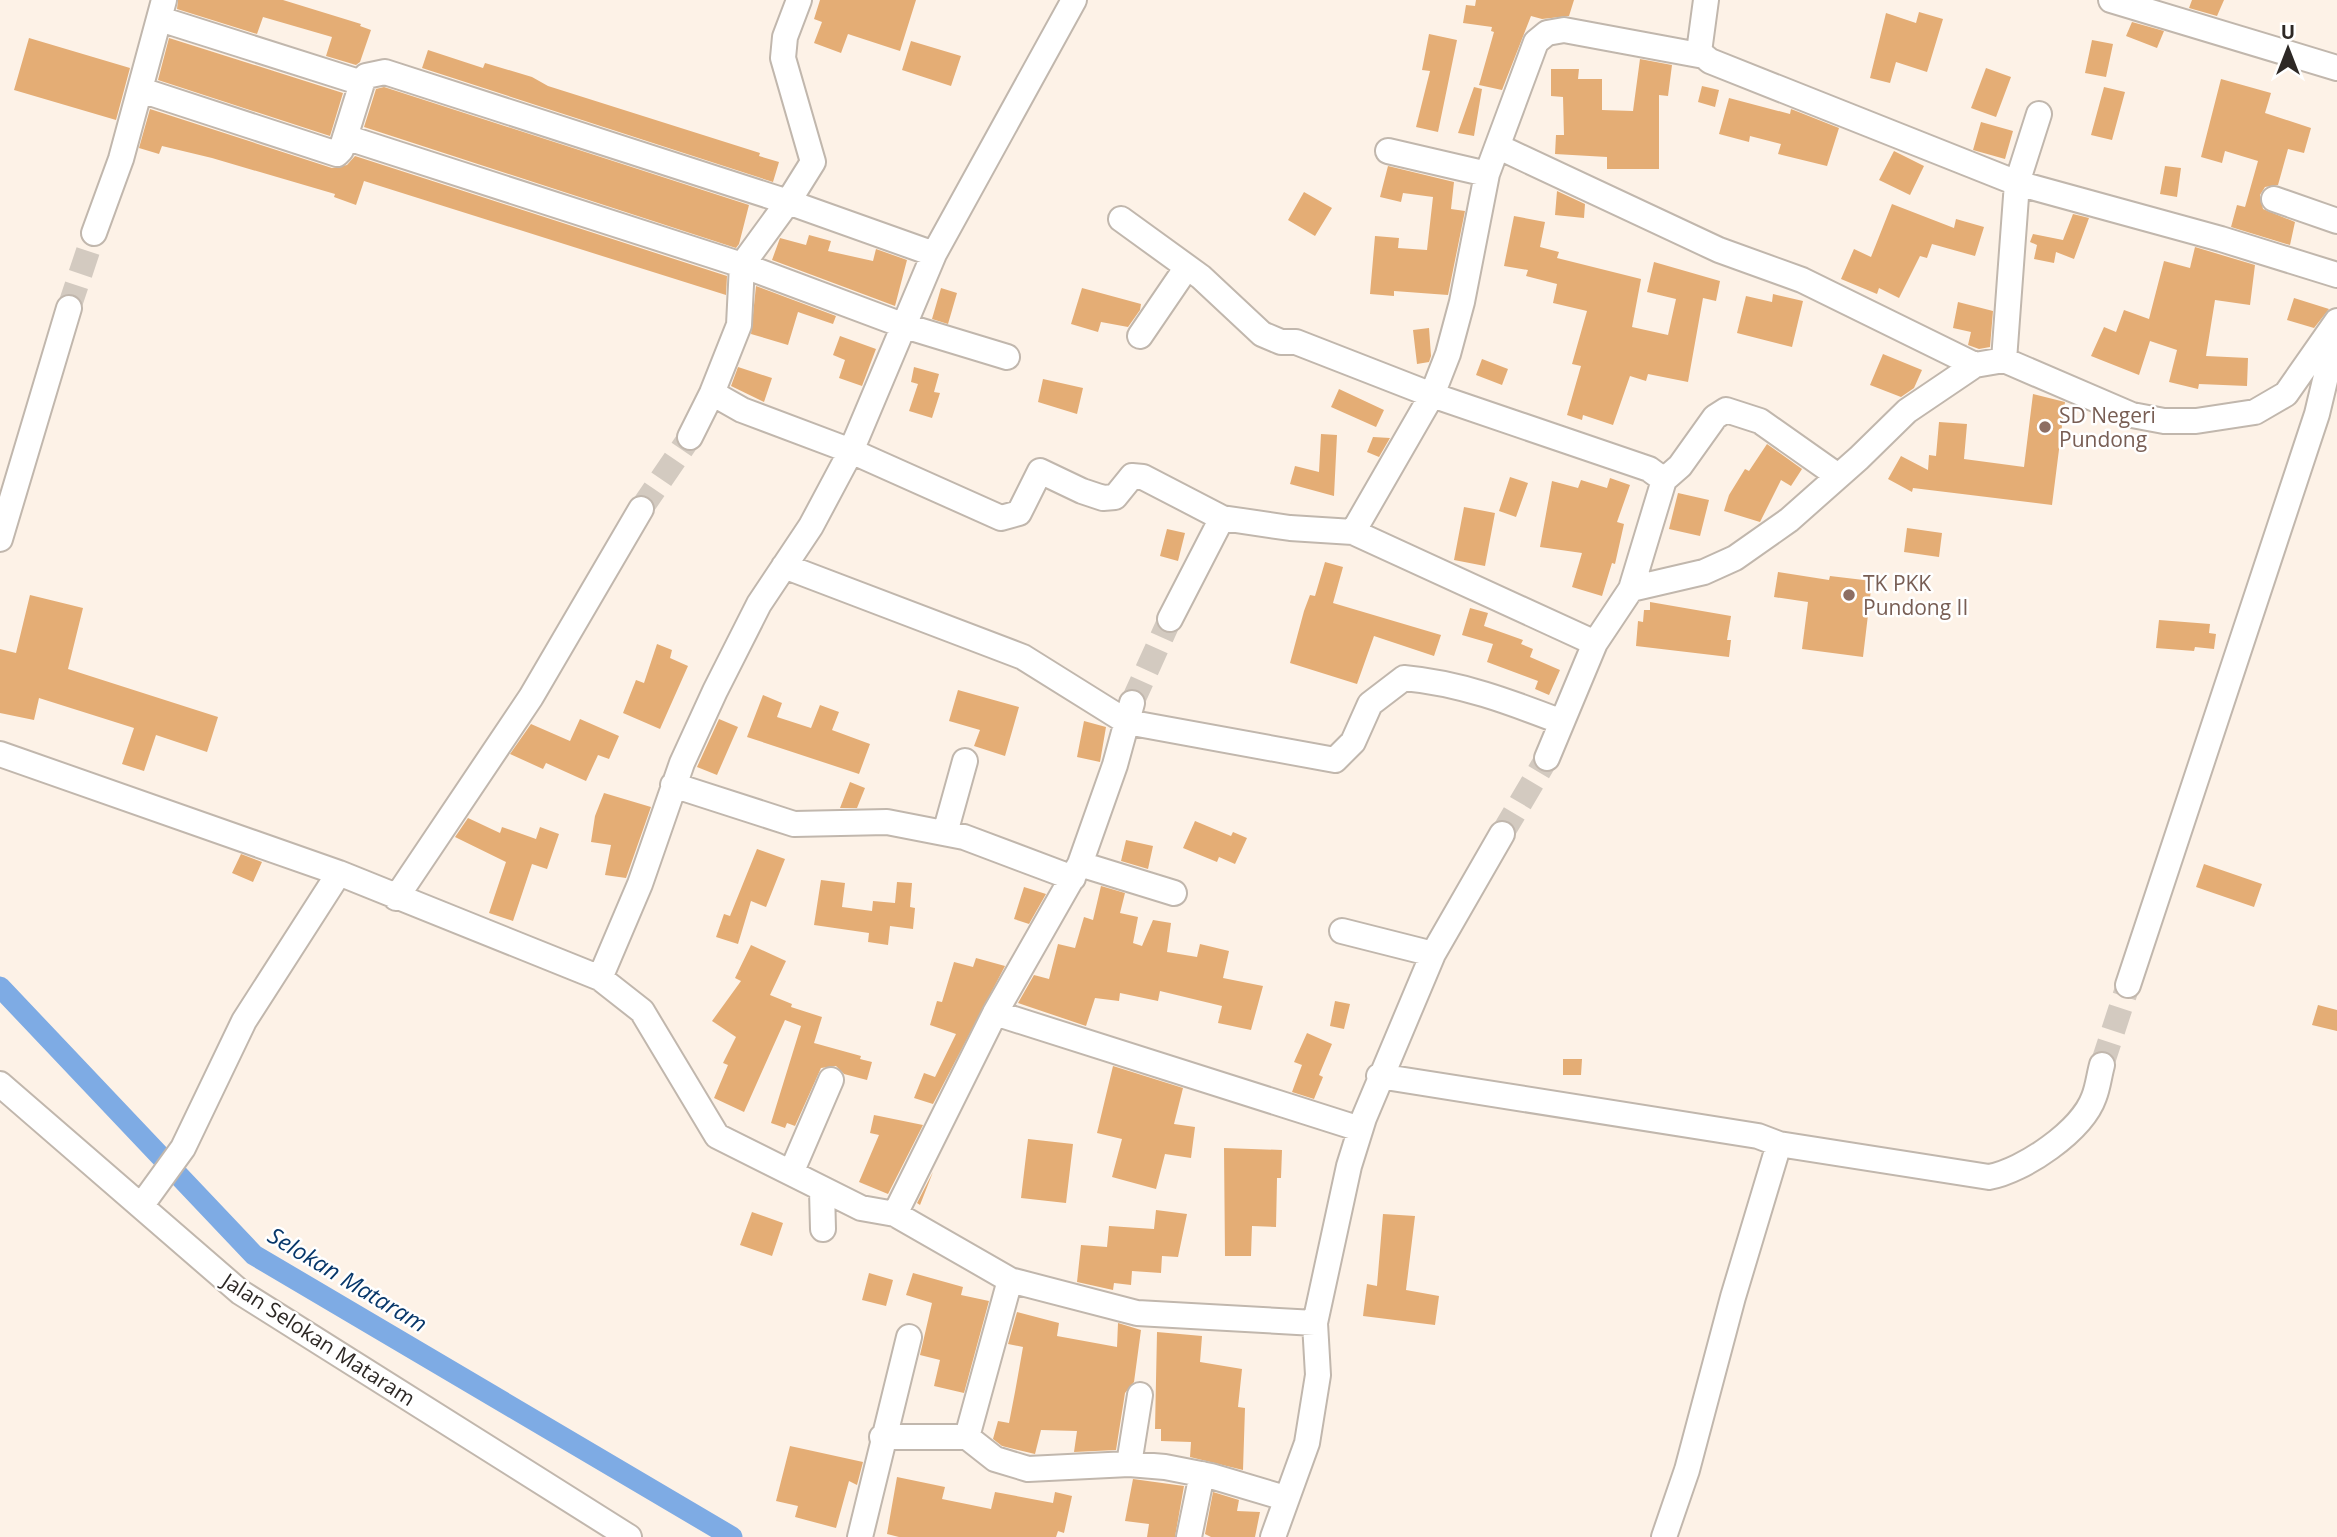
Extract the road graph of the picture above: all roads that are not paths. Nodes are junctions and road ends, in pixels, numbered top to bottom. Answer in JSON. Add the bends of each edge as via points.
{"nodes":[{"id":1,"x":799,"y":0,"type":"edge"},
{"id":2,"x":1074,"y":0,"type":"edge"},
{"id":3,"x":1706,"y":0,"type":"edge"},
{"id":4,"x":2111,"y":0,"type":"edge"},
{"id":5,"x":162,"y":10,"type":"edge"},
{"id":6,"x":1704,"y":57,"type":"junction"},
{"id":7,"x":2337,"y":68,"type":"edge"},
{"id":8,"x":362,"y":83,"type":"junction"},
{"id":9,"x":141,"y":90,"type":"junction"},
{"id":10,"x":2039,"y":114,"type":"dead end"},
{"id":11,"x":345,"y":137,"type":"junction"},
{"id":12,"x":1499,"y":147,"type":"junction"},
{"id":13,"x":1388,"y":151,"type":"dead end"},
{"id":14,"x":1487,"y":174,"type":"junction"},
{"id":15,"x":2017,"y":183,"type":"junction"},
{"id":16,"x":2274,"y":199,"type":"dead end"},
{"id":17,"x":788,"y":202,"type":"junction"},
{"id":18,"x":1121,"y":219,"type":"dead end"},
{"id":19,"x":2337,"y":221,"type":"edge"},
{"id":20,"x":94,"y":233,"type":"tunnel mouth"},
{"id":21,"x":933,"y":254,"type":"junction"},
{"id":22,"x":742,"y":265,"type":"junction"},
{"id":23,"x":1187,"y":267,"type":"junction"},
{"id":24,"x":2337,"y":275,"type":"edge"},
{"id":25,"x":69,"y":308,"type":"tunnel mouth"},
{"id":26,"x":2337,"y":321,"type":"edge"},
{"id":27,"x":905,"y":326,"type":"junction"},
{"id":28,"x":2337,"y":330,"type":"edge"},
{"id":29,"x":1140,"y":336,"type":"dead end"},
{"id":30,"x":1007,"y":357,"type":"dead end"},
{"id":31,"x":2004,"y":360,"type":"junction"},
{"id":32,"x":1975,"y":365,"type":"junction"},
{"id":33,"x":712,"y":393,"type":"junction"},
{"id":34,"x":1432,"y":395,"type":"junction"},
{"id":35,"x":690,"y":438,"type":"tunnel mouth"},
{"id":36,"x":851,"y":451,"type":"junction"},
{"id":37,"x":1838,"y":476,"type":"junction"},
{"id":38,"x":1664,"y":480,"type":"junction"},
{"id":39,"x":641,"y":509,"type":"tunnel mouth"},
{"id":40,"x":1222,"y":518,"type":"junction"},
{"id":41,"x":1353,"y":531,"type":"junction"},
{"id":42,"x":0,"y":539,"type":"edge"},
{"id":43,"x":785,"y":566,"type":"junction"},
{"id":44,"x":1631,"y":589,"type":"junction"},
{"id":45,"x":1170,"y":619,"type":"tunnel mouth"},
{"id":46,"x":1595,"y":643,"type":"junction"},
{"id":47,"x":1130,"y":713,"type":"junction"},
{"id":48,"x":1562,"y":722,"type":"junction"},
{"id":49,"x":0,"y":754,"type":"edge"},
{"id":50,"x":1547,"y":758,"type":"tunnel mouth"},
{"id":51,"x":965,"y":761,"type":"dead end"},
{"id":52,"x":673,"y":785,"type":"junction"},
{"id":53,"x":945,"y":833,"type":"junction"},
{"id":54,"x":1502,"y":834,"type":"tunnel mouth"},
{"id":55,"x":1076,"y":871,"type":"junction"},
{"id":56,"x":339,"y":873,"type":"junction"},
{"id":57,"x":1174,"y":893,"type":"dead end"},
{"id":58,"x":396,"y":898,"type":"junction"},
{"id":59,"x":1342,"y":931,"type":"dead end"},
{"id":60,"x":1433,"y":954,"type":"junction"},
{"id":61,"x":600,"y":978,"type":"junction"},
{"id":62,"x":2128,"y":985,"type":"tunnel mouth"},
{"id":63,"x":995,"y":1013,"type":"junction"},
{"id":64,"x":2102,"y":1065,"type":"tunnel mouth"},
{"id":65,"x":1379,"y":1076,"type":"junction"},
{"id":66,"x":831,"y":1080,"type":"dead end"},
{"id":67,"x":0,"y":1084,"type":"edge"},
{"id":68,"x":1360,"y":1129,"type":"junction"},
{"id":69,"x":1779,"y":1144,"type":"junction"},
{"id":70,"x":791,"y":1173,"type":"junction"},
{"id":71,"x":822,"y":1191,"type":"junction"},
{"id":72,"x":141,"y":1206,"type":"junction"},
{"id":73,"x":895,"y":1214,"type":"junction"},
{"id":74,"x":823,"y":1229,"type":"dead end"},
{"id":75,"x":1010,"y":1280,"type":"junction"},
{"id":76,"x":1315,"y":1323,"type":"junction"},
{"id":77,"x":909,"y":1337,"type":"dead end"},
{"id":78,"x":1140,"y":1395,"type":"dead end"},
{"id":79,"x":882,"y":1437,"type":"junction"},
{"id":80,"x":967,"y":1437,"type":"junction"},
{"id":81,"x":1129,"y":1464,"type":"junction"},
{"id":82,"x":1202,"y":1474,"type":"junction"},
{"id":83,"x":1285,"y":1498,"type":"junction"},
{"id":84,"x":621,"y":1535,"type":"edge"},
{"id":85,"x":860,"y":1537,"type":"edge"},
{"id":86,"x":1189,"y":1537,"type":"edge"},
{"id":87,"x":1273,"y":1537,"type":"edge"},
{"id":88,"x":1664,"y":1537,"type":"edge"}],
"edges":[{"from":1,"to":17,"type":"street","via":[[785,37],[783,58],[813,162]]},
{"from":2,"to":21,"type":"street"},
{"from":3,"to":6,"type":"street","via":[[1699,45]]},
{"from":4,"to":7,"type":"street"},
{"from":5,"to":8,"type":"street"},
{"from":5,"to":9,"type":"street"},
{"from":6,"to":12,"type":"street","via":[[1564,30],[1547,33],[1528,58]]},
{"from":6,"to":15,"type":"street"},
{"from":8,"to":11,"type":"street"},
{"from":8,"to":17,"type":"street","via":[[366,76],[385,72]]},
{"from":9,"to":11,"type":"street","via":[[330,153],[341,150]]},
{"from":9,"to":20,"type":"street"},
{"from":10,"to":15,"type":"street"},
{"from":11,"to":22,"type":"street"},
{"from":12,"to":14,"type":"street"},
{"from":12,"to":32,"type":"street","via":[[1719,250],[1802,280]]},
{"from":13,"to":14,"type":"street"},
{"from":14,"to":34,"type":"street","via":[[1462,302]]},
{"from":15,"to":24,"type":"street"},
{"from":15,"to":31,"type":"street"},
{"from":16,"to":19,"type":"street"},
{"from":17,"to":21,"type":"street"},
{"from":17,"to":22,"type":"street"},
{"from":18,"to":23,"type":"street"},
{"from":21,"to":27,"type":"street"},
{"from":22,"to":27,"type":"street"},
{"from":22,"to":33,"type":"street","via":[[738,325]]},
{"from":23,"to":29,"type":"street"},
{"from":23,"to":34,"type":"street","via":[[1262,334],[1296,342]]},
{"from":25,"to":42,"type":"street"},
{"from":26,"to":31,"type":"street","via":[[2286,394],[2255,412],[2196,421],[2132,415]]},
{"from":27,"to":30,"type":"street"},
{"from":27,"to":36,"type":"street"},
{"from":28,"to":62,"type":"street","via":[[2317,414]]},
{"from":31,"to":32,"type":"street"},
{"from":32,"to":37,"type":"street","via":[[1907,411]]},
{"from":33,"to":35,"type":"street"},
{"from":33,"to":36,"type":"street","via":[[742,410]]},
{"from":34,"to":38,"type":"street","via":[[1649,470]]},
{"from":34,"to":41,"type":"street"},
{"from":36,"to":40,"type":"street","via":[[1001,518],[1019,513],[1040,471],[1103,498],[1115,497],[1132,475],[1143,477]]},
{"from":36,"to":43,"type":"street"},
{"from":37,"to":38,"type":"street","via":[[1760,421],[1726,410],[1715,417],[1681,466]]},
{"from":37,"to":44,"type":"street","via":[[1789,520],[1735,558],[1704,572]]},
{"from":38,"to":44,"type":"street"},
{"from":39,"to":58,"type":"street","via":[[530,697]]},
{"from":40,"to":41,"type":"street"},
{"from":40,"to":45,"type":"street"},
{"from":41,"to":46,"type":"street"},
{"from":43,"to":47,"type":"street","via":[[1023,657]]},
{"from":43,"to":52,"type":"street","via":[[759,604]]},
{"from":44,"to":46,"type":"street"},
{"from":46,"to":48,"type":"street"},
{"from":47,"to":48,"type":"street","via":[[1335,760],[1353,742],[1370,704],[1404,678],[1492,696]]},
{"from":47,"to":55,"type":"street"},
{"from":48,"to":50,"type":"street"},
{"from":49,"to":56,"type":"street"},
{"from":51,"to":53,"type":"street"},
{"from":52,"to":53,"type":"street","via":[[794,824],[875,821]]},
{"from":52,"to":61,"type":"street","via":[[640,884]]},
{"from":53,"to":55,"type":"street"},
{"from":54,"to":60,"type":"street"},
{"from":55,"to":57,"type":"street"},
{"from":55,"to":63,"type":"street"},
{"from":56,"to":58,"type":"street"},
{"from":56,"to":72,"type":"street","via":[[244,1021],[183,1148]]},
{"from":58,"to":61,"type":"street"},
{"from":59,"to":60,"type":"street"},
{"from":60,"to":65,"type":"street"},
{"from":61,"to":70,"type":"street","via":[[642,1011],[717,1136]]},
{"from":63,"to":68,"type":"street"},
{"from":63,"to":73,"type":"street"},
{"from":64,"to":69,"type":"street","via":[[2094,1099],[2073,1127],[2005,1174],[1989,1177]]},
{"from":65,"to":68,"type":"street"},
{"from":65,"to":69,"type":"street","via":[[1758,1136]]},
{"from":66,"to":70,"type":"street"},
{"from":67,"to":72,"type":"street","name":"Jalan Selokan Mataram"},
{"from":68,"to":76,"type":"street"},
{"from":69,"to":88,"type":"street"},
{"from":70,"to":71,"type":"street"},
{"from":71,"to":73,"type":"street","via":[[861,1208]]},
{"from":71,"to":74,"type":"street"},
{"from":72,"to":84,"type":"street","name":"Jalan Selokan Mataram","via":[[240,1292]]},
{"from":73,"to":75,"type":"street"},
{"from":75,"to":76,"type":"street","via":[[1137,1313]]},
{"from":75,"to":80,"type":"street"},
{"from":76,"to":83,"type":"street","via":[[1318,1375],[1307,1443]]},
{"from":77,"to":79,"type":"street"},
{"from":78,"to":81,"type":"street"},
{"from":79,"to":80,"type":"street"},
{"from":79,"to":85,"type":"street"},
{"from":80,"to":81,"type":"street","via":[[995,1459],[1028,1469]]},
{"from":81,"to":82,"type":"street"},
{"from":82,"to":83,"type":"street"},
{"from":82,"to":86,"type":"street"},
{"from":83,"to":87,"type":"street"}]}
